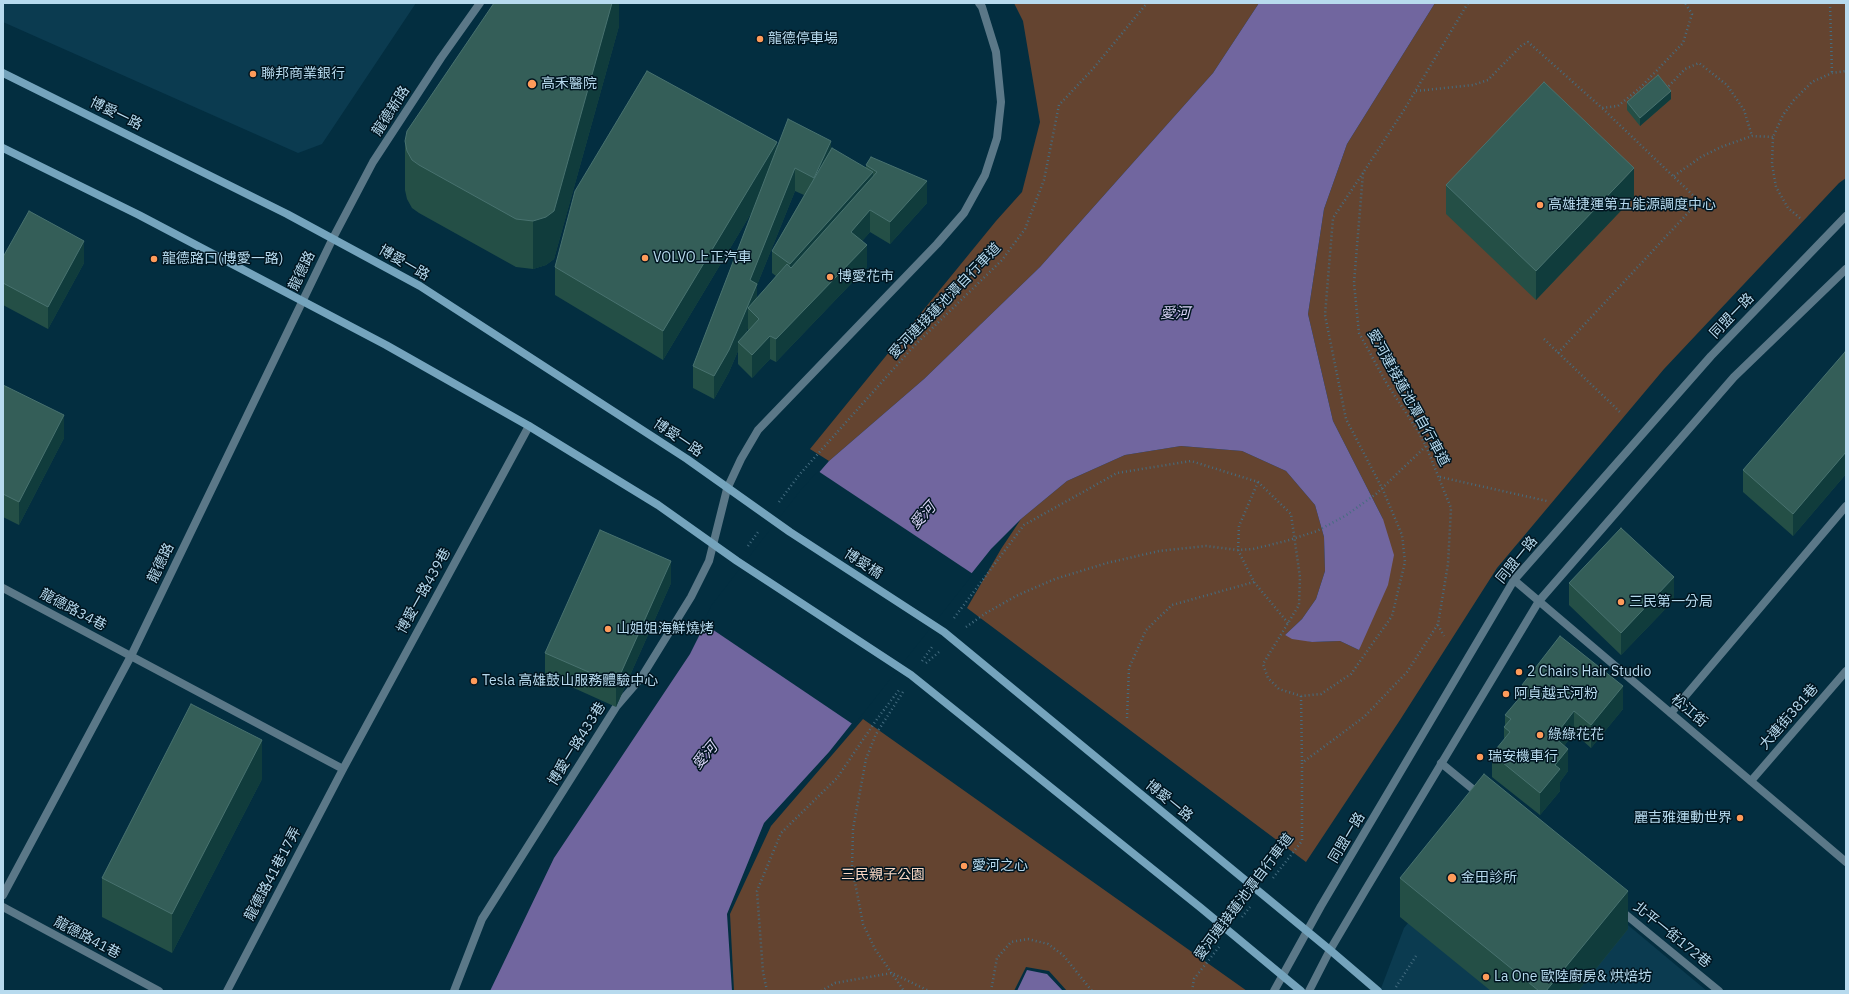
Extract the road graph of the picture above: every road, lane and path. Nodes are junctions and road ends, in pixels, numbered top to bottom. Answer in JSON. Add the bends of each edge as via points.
{"nodes":[{"id":1,"x":480,"y":3,"type":"edge"},
{"id":2,"x":979,"y":3,"type":"edge"},
{"id":3,"x":1146,"y":3,"type":"edge"},
{"id":4,"x":1468,"y":3,"type":"edge"},
{"id":5,"x":1685,"y":3,"type":"edge"},
{"id":6,"x":1830,"y":3,"type":"edge"},
{"id":7,"x":1846,"y":71,"type":"edge"},
{"id":8,"x":3,"y":73,"type":"edge"},
{"id":9,"x":1832,"y":73,"type":"junction"},
{"id":10,"x":1416,"y":91,"type":"junction"},
{"id":11,"x":1664,"y":91,"type":"edge"},
{"id":12,"x":1602,"y":108,"type":"junction"},
{"id":13,"x":1752,"y":136,"type":"junction"},
{"id":14,"x":1773,"y":137,"type":"junction"},
{"id":15,"x":3,"y":148,"type":"edge"},
{"id":16,"x":1363,"y":173,"type":"junction"},
{"id":17,"x":1674,"y":176,"type":"junction"},
{"id":18,"x":1846,"y":216,"type":"edge"},
{"id":19,"x":1800,"y":218,"type":"dead end"},
{"id":20,"x":333,"y":238,"type":"junction"},
{"id":21,"x":1846,"y":269,"type":"edge"},
{"id":22,"x":302,"y":300,"type":"junction"},
{"id":23,"x":1544,"y":339,"type":"dead end"},
{"id":24,"x":1558,"y":353,"type":"junction"},
{"id":25,"x":1621,"y":413,"type":"dead end"},
{"id":26,"x":529,"y":426,"type":"junction"},
{"id":27,"x":1426,"y":446,"type":"junction"},
{"id":28,"x":1440,"y":476,"type":"junction"},
{"id":29,"x":1258,"y":482,"type":"junction"},
{"id":30,"x":727,"y":489,"type":"junction"},
{"id":31,"x":1547,"y":501,"type":"dead end"},
{"id":32,"x":1846,"y":506,"type":"edge"},
{"id":33,"x":768,"y":517,"type":"junction"},
{"id":34,"x":715,"y":545,"type":"junction"},
{"id":35,"x":1206,"y":546,"type":"dead end"},
{"id":36,"x":1238,"y":550,"type":"junction"},
{"id":37,"x":737,"y":561,"type":"junction"},
{"id":38,"x":1514,"y":580,"type":"junction"},
{"id":39,"x":1254,"y":582,"type":"junction"},
{"id":40,"x":3,"y":588,"type":"edge"},
{"id":41,"x":1539,"y":601,"type":"junction"},
{"id":42,"x":1288,"y":623,"type":"junction"},
{"id":43,"x":1438,"y":624,"type":"junction"},
{"id":44,"x":944,"y":632,"type":"junction"},
{"id":45,"x":1444,"y":636,"type":"dead end"},
{"id":46,"x":131,"y":656,"type":"junction"},
{"id":47,"x":1846,"y":671,"type":"edge"},
{"id":48,"x":911,"y":675,"type":"junction"},
{"id":49,"x":1301,"y":696,"type":"junction"},
{"id":50,"x":1671,"y":713,"type":"junction"},
{"id":51,"x":1127,"y":718,"type":"dead end"},
{"id":52,"x":1302,"y":763,"type":"junction"},
{"id":53,"x":1441,"y":763,"type":"junction"},
{"id":54,"x":343,"y":769,"type":"junction"},
{"id":55,"x":1751,"y":781,"type":"junction"},
{"id":56,"x":1489,"y":802,"type":"edge"},
{"id":57,"x":1846,"y":862,"type":"edge"},
{"id":58,"x":1261,"y":893,"type":"junction"},
{"id":59,"x":3,"y":895,"type":"edge"},
{"id":60,"x":1610,"y":902,"type":"edge"},
{"id":61,"x":3,"y":907,"type":"edge"},
{"id":62,"x":1231,"y":932,"type":"junction"},
{"id":63,"x":1307,"y":932,"type":"junction"},
{"id":64,"x":875,"y":949,"type":"dead end"},
{"id":65,"x":1330,"y":950,"type":"junction"},
{"id":66,"x":1416,"y":956,"type":"dead end"},
{"id":67,"x":892,"y":973,"type":"junction"},
{"id":68,"x":1282,"y":975,"type":"junction"},
{"id":69,"x":159,"y":991,"type":"edge"},
{"id":70,"x":227,"y":991,"type":"edge"},
{"id":71,"x":454,"y":991,"type":"edge"},
{"id":72,"x":767,"y":991,"type":"edge"},
{"id":73,"x":821,"y":991,"type":"edge"},
{"id":74,"x":904,"y":991,"type":"edge"},
{"id":75,"x":929,"y":991,"type":"edge"},
{"id":76,"x":991,"y":991,"type":"edge"},
{"id":77,"x":1092,"y":991,"type":"edge"},
{"id":78,"x":1192,"y":991,"type":"edge"},
{"id":79,"x":1274,"y":991,"type":"edge"},
{"id":80,"x":1301,"y":991,"type":"edge"},
{"id":81,"x":1309,"y":991,"type":"edge"},
{"id":82,"x":1378,"y":991,"type":"edge"},
{"id":83,"x":1393,"y":991,"type":"edge"},
{"id":84,"x":1719,"y":991,"type":"edge"}],
"edges":[{"from":1,"to":20,"type":"street","name":"龍德新路","via":[[373,162]]},
{"from":2,"to":30,"type":"street","name":"博愛一路433巷","via":[[996,52],[1001,102],[996,138],[985,175],[964,213],[937,244],[758,430]]},
{"from":3,"to":33,"type":"path","name":"愛河連接蓮池潭自行車道","via":[[1092,70],[1059,105],[1044,180],[1025,229],[1002,260],[914,346],[799,475]]},
{"from":4,"to":10,"type":"path","name":"愛河連接蓮池潭自行車道"},
{"from":5,"to":12,"type":"path","via":[[1692,14],[1683,43],[1641,87],[1618,106]]},
{"from":6,"to":9,"type":"path"},
{"from":7,"to":9,"type":"path"},
{"from":8,"to":20,"type":"main road","name":"博愛一路"},
{"from":9,"to":14,"type":"path","via":[[1812,82],[1794,100],[1782,115]]},
{"from":10,"to":12,"type":"path","via":[[1473,85],[1488,80],[1528,42]]},
{"from":10,"to":16,"type":"path","name":"愛河連接蓮池潭自行車道"},
{"from":11,"to":13,"type":"path","via":[[1685,69],[1700,63],[1727,85],[1744,110]]},
{"from":12,"to":17,"type":"path"},
{"from":13,"to":14,"type":"path"},
{"from":13,"to":17,"type":"path","via":[[1701,157]]},
{"from":14,"to":19,"type":"path","via":[[1772,164],[1776,187],[1788,208]]},
{"from":15,"to":22,"type":"main road"},
{"from":16,"to":27,"type":"path","name":"愛河連接蓮池潭自行車道","via":[[1354,283],[1359,333]]},
{"from":16,"to":49,"type":"path","name":"愛河連接蓮池潭自行車道","via":[[1333,218],[1326,315],[1346,419],[1383,490],[1402,535],[1405,562],[1392,616],[1351,674],[1321,694]]},
{"from":17,"to":24,"type":"path","via":[[1699,200]]},
{"from":18,"to":38,"type":"street","name":"同盟一路","via":[[1711,356]]},
{"from":20,"to":22,"type":"street","name":"龍德路"},
{"from":20,"to":30,"type":"main road","name":"博愛一路","via":[[420,286],[687,459]]},
{"from":21,"to":41,"type":"street","via":[[1734,377]]},
{"from":22,"to":26,"type":"main road"},
{"from":22,"to":46,"type":"street","name":"龍德路"},
{"from":23,"to":24,"type":"path"},
{"from":24,"to":25,"type":"path"},
{"from":26,"to":34,"type":"main road","via":[[658,505]]},
{"from":26,"to":54,"type":"street","name":"博愛一路439巷"},
{"from":27,"to":28,"type":"path","name":"愛河連接蓮池潭自行車道"},
{"from":27,"to":36,"type":"path","via":[[1376,494],[1318,531],[1253,549]]},
{"from":28,"to":31,"type":"path"},
{"from":28,"to":43,"type":"path","name":"愛河連接蓮池潭自行車道","via":[[1451,508],[1448,564]]},
{"from":29,"to":36,"type":"path","via":[[1239,526]]},
{"from":29,"to":42,"type":"path","via":[[1292,514],[1300,577],[1299,605]]},
{"from":29,"to":44,"type":"path","via":[[1190,461],[1116,473],[1024,525]]},
{"from":30,"to":33,"type":"main road","name":"博愛一路"},
{"from":30,"to":34,"type":"street","name":"博愛一路433巷"},
{"from":32,"to":50,"type":"street"},
{"from":33,"to":37,"type":"path","name":"愛河連接蓮池潭自行車道"},
{"from":33,"to":44,"type":"main road","name":"博愛橋"},
{"from":34,"to":37,"type":"main road"},
{"from":34,"to":71,"type":"street","name":"博愛一路433巷","via":[[691,597],[641,678],[616,707],[482,919]]},
{"from":35,"to":36,"type":"path"},
{"from":36,"to":39,"type":"path"},
{"from":37,"to":48,"type":"main road"},
{"from":38,"to":41,"type":"street","name":"松江街"},
{"from":38,"to":63,"type":"street","name":"同盟一路"},
{"from":39,"to":42,"type":"path"},
{"from":39,"to":51,"type":"path","via":[[1172,605],[1146,630],[1129,668]]},
{"from":40,"to":46,"type":"street","name":"龍德路34巷"},
{"from":41,"to":50,"type":"street","name":"松江街"},
{"from":41,"to":53,"type":"street"},
{"from":42,"to":49,"type":"path","via":[[1263,664],[1268,678],[1279,689]]},
{"from":43,"to":45,"type":"path"},
{"from":43,"to":52,"type":"path","name":"愛河連接蓮池潭自行車道","via":[[1407,672],[1364,717]]},
{"from":44,"to":48,"type":"path"},
{"from":44,"to":58,"type":"main road","name":"博愛一路"},
{"from":46,"to":54,"type":"street","name":"龍德路34巷"},
{"from":46,"to":59,"type":"street","name":"龍德路"},
{"from":47,"to":55,"type":"street","name":"大連街381巷"},
{"from":48,"to":62,"type":"main road"},
{"from":48,"to":72,"type":"path","via":[[837,778],[781,832],[757,891],[763,972]]},
{"from":49,"to":52,"type":"path","name":"愛河連接蓮池潭自行車道"},
{"from":50,"to":55,"type":"street","name":"松江街"},
{"from":52,"to":58,"type":"path","name":"愛河連接蓮池潭自行車道","via":[[1302,841]]},
{"from":53,"to":56,"type":"street"},
{"from":53,"to":65,"type":"street"},
{"from":54,"to":70,"type":"street","name":"龍德路41巷17弄"},
{"from":55,"to":57,"type":"street","name":"松江街"},
{"from":58,"to":62,"type":"path","name":"愛河連接蓮池潭自行車道"},
{"from":58,"to":63,"type":"main road","name":"博愛一路"},
{"from":60,"to":84,"type":"street","name":"北平一街172巷"},
{"from":61,"to":69,"type":"street","name":"龍德路41巷"},
{"from":62,"to":68,"type":"main road"},
{"from":62,"to":78,"type":"path","name":"愛河連接蓮池潭自行車道","via":[[1194,979]]},
{"from":63,"to":65,"type":"main road","name":"博愛一路"},
{"from":63,"to":68,"type":"street","name":"同盟一路"},
{"from":64,"to":67,"type":"path"},
{"from":65,"to":81,"type":"street"},
{"from":65,"to":82,"type":"main road","name":"博愛一路"},
{"from":66,"to":83,"type":"path"},
{"from":67,"to":73,"type":"path","via":[[835,983]]},
{"from":67,"to":74,"type":"path"},
{"from":67,"to":75,"type":"path"},
{"from":68,"to":79,"type":"street","name":"同盟一路"},
{"from":68,"to":80,"type":"main road"},
{"from":76,"to":77,"type":"path","via":[[997,958],[1011,942],[1028,939],[1048,944],[1064,955]]}]}
